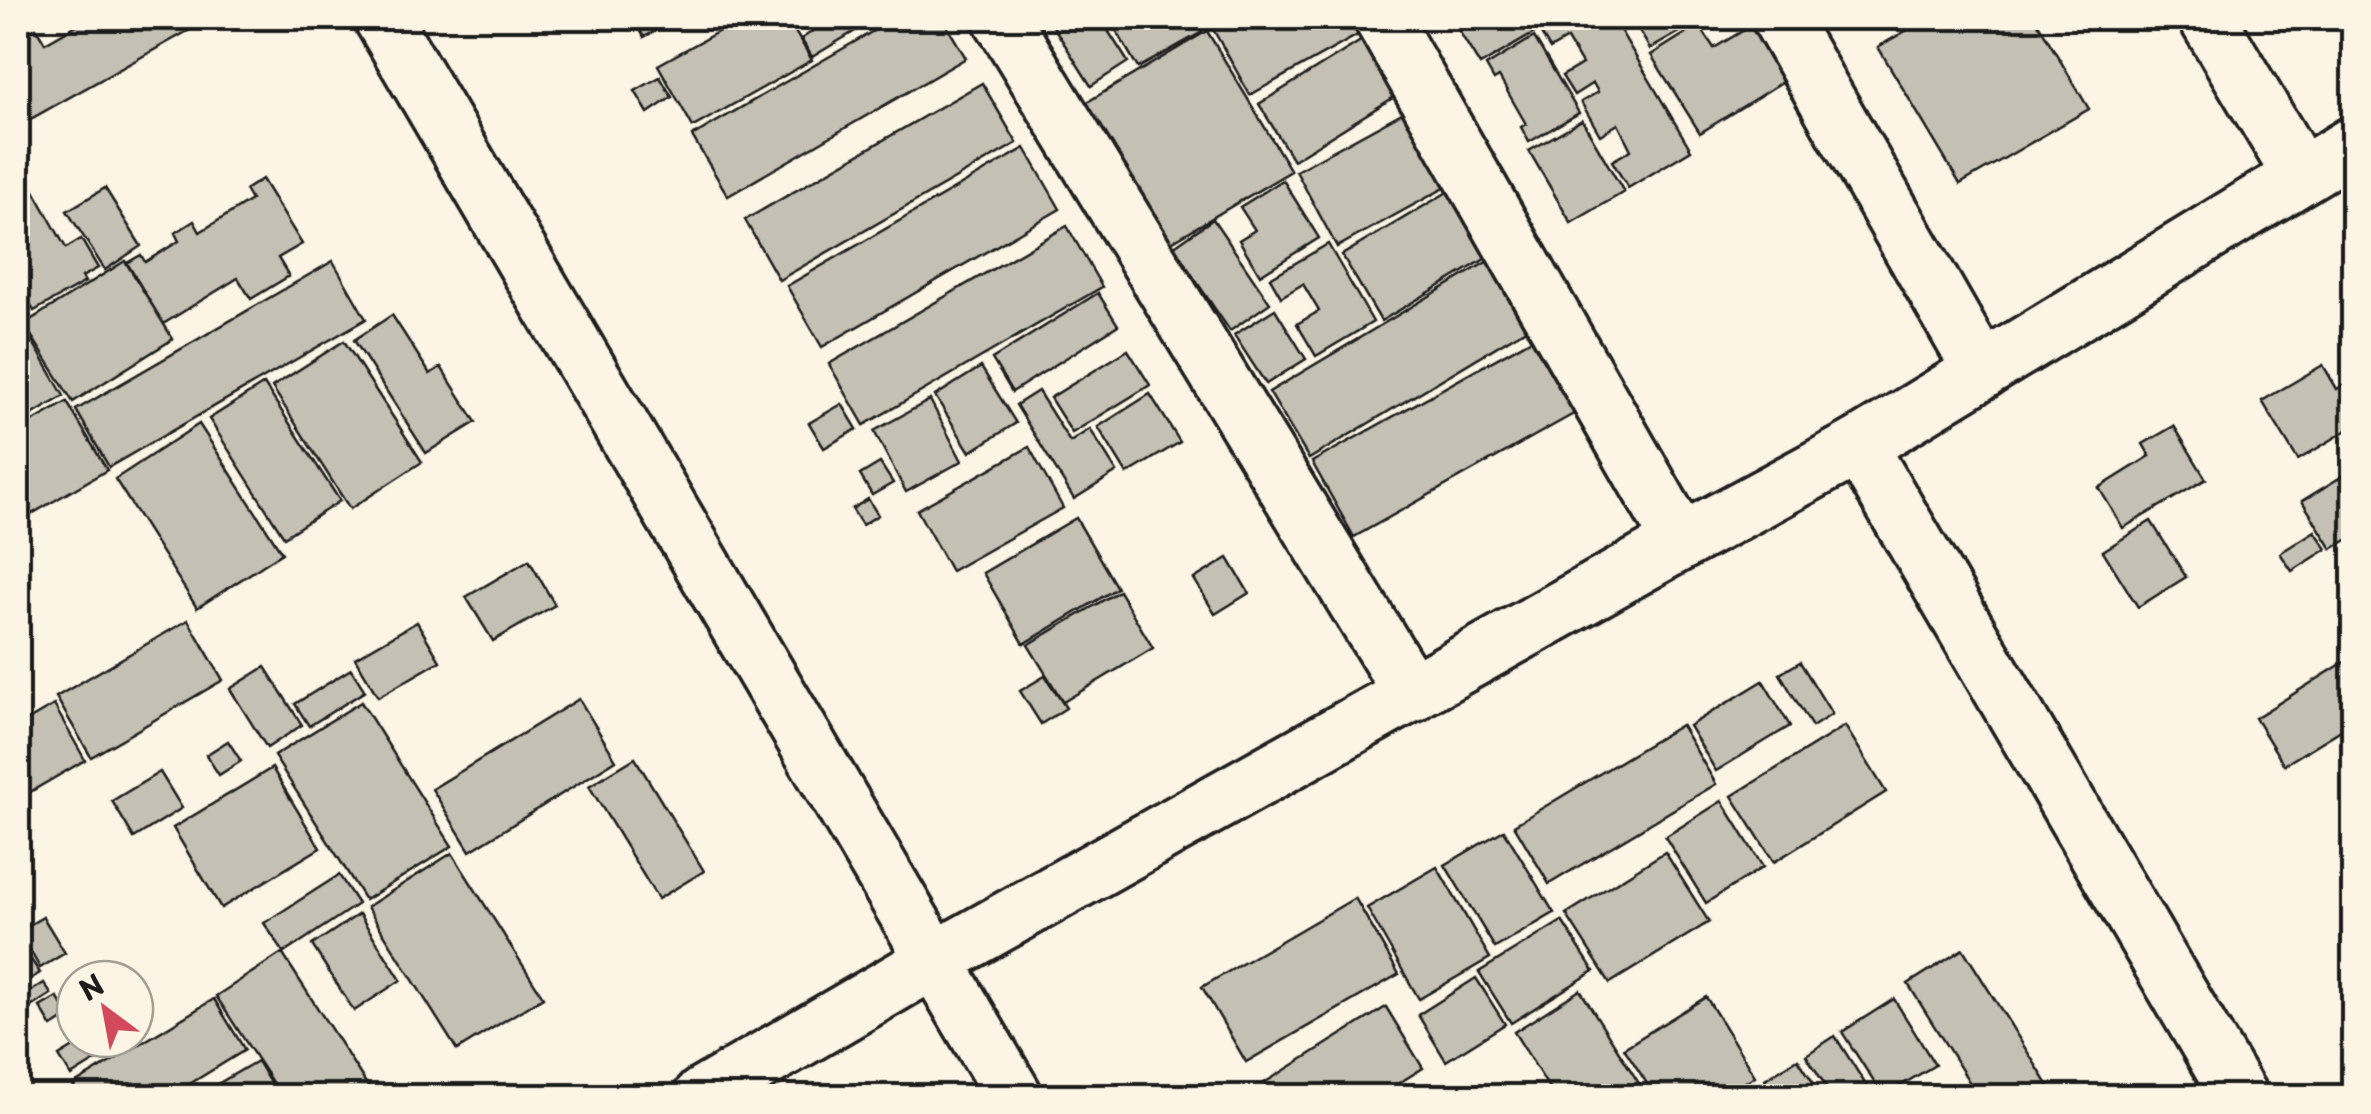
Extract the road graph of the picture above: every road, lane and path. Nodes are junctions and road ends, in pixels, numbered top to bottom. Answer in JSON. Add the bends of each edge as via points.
{"nodes":[{"id":1,"x":1001,"y":18,"type":"edge"},
{"id":2,"x":1382,"y":18,"type":"edge"},
{"id":3,"x":1780,"y":18,"type":"edge"},
{"id":4,"x":2207,"y":18,"type":"edge"},
{"id":5,"x":395,"y":22,"type":"edge"},
{"id":6,"x":2354,"y":144,"type":"edge"},
{"id":7,"x":2301,"y":176,"type":"junction"},
{"id":8,"x":1982,"y":370,"type":"junction"},
{"id":9,"x":1859,"y":446,"type":"junction"},
{"id":10,"x":1681,"y":542,"type":"junction"},
{"id":11,"x":1412,"y":694,"type":"junction"},
{"id":12,"x":935,"y":960,"type":"junction"},
{"id":13,"x":702,"y":1096,"type":"edge"},
{"id":14,"x":1014,"y":1096,"type":"edge"},
{"id":15,"x":2239,"y":1096,"type":"edge"}],
"edges":[{"from":1,"to":11,"type":"street"},
{"from":2,"to":10,"type":"street"},
{"from":3,"to":8,"type":"street"},
{"from":4,"to":7,"type":"street"},
{"from":5,"to":12,"type":"street"},
{"from":6,"to":7,"type":"street"},
{"from":7,"to":8,"type":"street"},
{"from":8,"to":9,"type":"street"},
{"from":9,"to":10,"type":"street"},
{"from":9,"to":15,"type":"street"},
{"from":10,"to":11,"type":"street"},
{"from":11,"to":12,"type":"street"},
{"from":12,"to":13,"type":"street"},
{"from":12,"to":14,"type":"street"}]}
